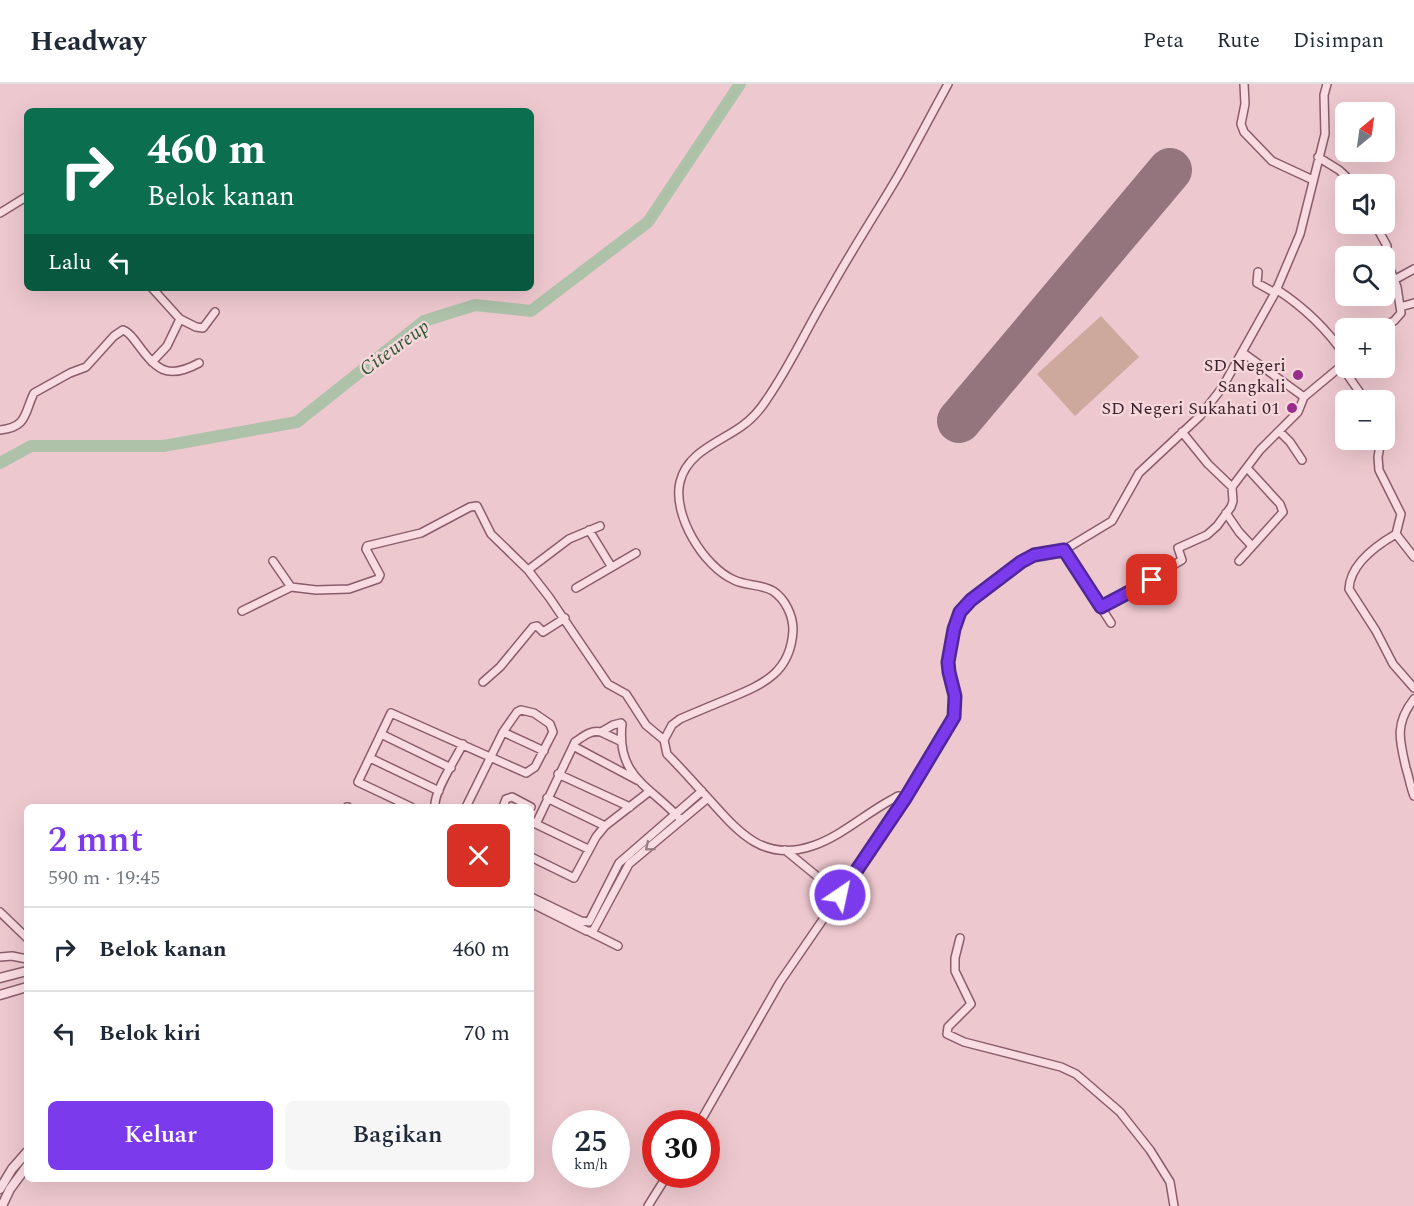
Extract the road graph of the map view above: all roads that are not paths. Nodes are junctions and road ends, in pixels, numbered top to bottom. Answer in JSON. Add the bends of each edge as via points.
{"nodes":[{"id":1,"x":948,"y":84,"type":"edge"},
{"id":2,"x":1244,"y":84,"type":"edge"},
{"id":3,"x":1327,"y":84,"type":"edge"},
{"id":4,"x":1318,"y":158,"type":"junction"},
{"id":5,"x":1343,"y":174,"type":"edge"},
{"id":6,"x":1313,"y":180,"type":"junction"},
{"id":7,"x":24,"y":198,"type":"edge"},
{"id":8,"x":0,"y":213,"type":"edge"},
{"id":9,"x":1414,"y":269,"type":"edge"},
{"id":10,"x":1258,"y":272,"type":"dead end"},
{"id":11,"x":1395,"y":279,"type":"edge"},
{"id":12,"x":1395,"y":284,"type":"edge"},
{"id":13,"x":155,"y":291,"type":"edge"},
{"id":14,"x":1275,"y":291,"type":"junction"},
{"id":15,"x":1414,"y":303,"type":"edge"},
{"id":16,"x":1400,"y":307,"type":"junction"},
{"id":17,"x":215,"y":312,"type":"dead end"},
{"id":18,"x":180,"y":319,"type":"junction"},
{"id":19,"x":1395,"y":319,"type":"edge"},
{"id":20,"x":1335,"y":341,"type":"edge"},
{"id":21,"x":1242,"y":352,"type":"junction"},
{"id":22,"x":152,"y":362,"type":"junction"},
{"id":23,"x":199,"y":363,"type":"dead end"},
{"id":24,"x":1335,"y":371,"type":"edge"},
{"id":25,"x":1304,"y":397,"type":"junction"},
{"id":26,"x":0,"y":430,"type":"edge"},
{"id":27,"x":1279,"y":431,"type":"junction"},
{"id":28,"x":1182,"y":432,"type":"junction"},
{"id":29,"x":1379,"y":450,"type":"edge"},
{"id":30,"x":1302,"y":460,"type":"dead end"},
{"id":31,"x":1248,"y":469,"type":"junction"},
{"id":32,"x":1232,"y":487,"type":"junction"},
{"id":33,"x":1227,"y":513,"type":"junction"},
{"id":34,"x":600,"y":526,"type":"dead end"},
{"id":35,"x":589,"y":530,"type":"junction"},
{"id":36,"x":1396,"y":534,"type":"junction"},
{"id":37,"x":1252,"y":546,"type":"junction"},
{"id":38,"x":1064,"y":550,"type":"junction"},
{"id":39,"x":636,"y":553,"type":"dead end"},
{"id":40,"x":1414,"y":557,"type":"edge"},
{"id":41,"x":273,"y":561,"type":"dead end"},
{"id":42,"x":1239,"y":561,"type":"dead end"},
{"id":43,"x":611,"y":566,"type":"junction"},
{"id":44,"x":528,"y":570,"type":"junction"},
{"id":45,"x":291,"y":587,"type":"junction"},
{"id":46,"x":576,"y":588,"type":"dead end"},
{"id":47,"x":1101,"y":607,"type":"junction"},
{"id":48,"x":242,"y":611,"type":"dead end"},
{"id":49,"x":565,"y":618,"type":"junction"},
{"id":50,"x":1111,"y":622,"type":"dead end"},
{"id":51,"x":483,"y":682,"type":"dead end"},
{"id":52,"x":1414,"y":688,"type":"edge"},
{"id":53,"x":1414,"y":699,"type":"edge"},
{"id":54,"x":503,"y":732,"type":"junction"},
{"id":55,"x":601,"y":732,"type":"junction"},
{"id":56,"x":381,"y":734,"type":"junction"},
{"id":57,"x":664,"y":740,"type":"junction"},
{"id":58,"x":620,"y":741,"type":"junction"},
{"id":59,"x":463,"y":744,"type":"junction"},
{"id":60,"x":573,"y":746,"type":"junction"},
{"id":61,"x":544,"y":751,"type":"junction"},
{"id":62,"x":491,"y":758,"type":"junction"},
{"id":63,"x":370,"y":759,"type":"junction"},
{"id":64,"x":451,"y":768,"type":"junction"},
{"id":65,"x":558,"y":774,"type":"junction"},
{"id":66,"x":637,"y":780,"type":"junction"},
{"id":67,"x":439,"y":791,"type":"junction"},
{"id":68,"x":650,"y":791,"type":"junction"},
{"id":69,"x":702,"y":791,"type":"junction"},
{"id":70,"x":1414,"y":796,"type":"edge"},
{"id":71,"x":906,"y":797,"type":"junction"},
{"id":72,"x":547,"y":798,"type":"junction"},
{"id":73,"x":708,"y":798,"type":"junction"},
{"id":74,"x":405,"y":804,"type":"edge"},
{"id":75,"x":434,"y":804,"type":"edge"},
{"id":76,"x":468,"y":804,"type":"edge"},
{"id":77,"x":504,"y":804,"type":"edge"},
{"id":78,"x":525,"y":804,"type":"edge"},
{"id":79,"x":630,"y":807,"type":"junction"},
{"id":80,"x":534,"y":808,"type":"edge"},
{"id":81,"x":541,"y":812,"type":"junction"},
{"id":82,"x":675,"y":813,"type":"junction"},
{"id":83,"x":681,"y":820,"type":"junction"},
{"id":84,"x":534,"y":821,"type":"edge"},
{"id":85,"x":534,"y":822,"type":"edge"},
{"id":86,"x":605,"y":826,"type":"junction"},
{"id":87,"x":588,"y":849,"type":"junction"},
{"id":88,"x":785,"y":850,"type":"junction"},
{"id":89,"x":534,"y":858,"type":"edge"},
{"id":90,"x":840,"y":895,"type":"junction"},
{"id":91,"x":534,"y":898,"type":"edge"},
{"id":92,"x":534,"y":904,"type":"edge"},
{"id":93,"x":0,"y":912,"type":"edge"},
{"id":94,"x":590,"y":932,"type":"junction"},
{"id":95,"x":24,"y":935,"type":"edge"},
{"id":96,"x":960,"y":938,"type":"dead end"},
{"id":97,"x":618,"y":946,"type":"dead end"},
{"id":98,"x":0,"y":957,"type":"edge"},
{"id":99,"x":24,"y":959,"type":"edge"},
{"id":100,"x":24,"y":972,"type":"edge"},
{"id":101,"x":0,"y":978,"type":"edge"},
{"id":102,"x":24,"y":988,"type":"edge"},
{"id":103,"x":0,"y":995,"type":"edge"},
{"id":104,"x":707,"y":1110,"type":"edge"},
{"id":105,"x":24,"y":1155,"type":"edge"},
{"id":106,"x":24,"y":1170,"type":"edge"},
{"id":107,"x":659,"y":1188,"type":"edge"},
{"id":108,"x":0,"y":1189,"type":"edge"},
{"id":109,"x":2,"y":1206,"type":"edge"},
{"id":110,"x":648,"y":1206,"type":"edge"},
{"id":111,"x":1174,"y":1206,"type":"edge"}],
"edges":[{"from":1,"to":57,"type":"street","via":[[769,396],[746,424],[695,458],[681,479],[682,513],[703,554],[723,574],[777,594],[789,612],[793,629],[786,658],[772,677],[680,719]]},
{"from":2,"to":6,"type":"street","via":[[1244,132],[1272,161]]},
{"from":3,"to":4,"type":"street","via":[[1325,135]]},
{"from":4,"to":5,"type":"street"},
{"from":4,"to":6,"type":"street"},
{"from":6,"to":14,"type":"street","via":[[1300,234]]},
{"from":7,"to":8,"type":"street"},
{"from":9,"to":11,"type":"street"},
{"from":10,"to":14,"type":"street","via":[[1257,283]]},
{"from":12,"to":16,"type":"street"},
{"from":13,"to":18,"type":"street"},
{"from":14,"to":20,"type":"street","via":[[1299,304]]},
{"from":14,"to":21,"type":"street"},
{"from":15,"to":16,"type":"street"},
{"from":16,"to":19,"type":"street","via":[[1400,316]]},
{"from":17,"to":18,"type":"street","via":[[203,328]]},
{"from":18,"to":22,"type":"street","via":[[167,346]]},
{"from":21,"to":25,"type":"street"},
{"from":21,"to":28,"type":"street","via":[[1222,388]]},
{"from":22,"to":23,"type":"street","via":[[168,373]]},
{"from":22,"to":26,"type":"street","via":[[128,332],[120,331],[91,363],[34,393],[28,412],[19,423]]},
{"from":24,"to":25,"type":"street"},
{"from":25,"to":27,"type":"street","via":[[1298,412]]},
{"from":27,"to":30,"type":"street"},
{"from":27,"to":31,"type":"street"},
{"from":28,"to":32,"type":"street"},
{"from":28,"to":38,"type":"street","via":[[1135,478],[1112,521]]},
{"from":29,"to":36,"type":"street","via":[[1379,470],[1401,514]]},
{"from":31,"to":32,"type":"street"},
{"from":31,"to":37,"type":"street","via":[[1283,508]]},
{"from":32,"to":33,"type":"street","via":[[1233,501]]},
{"from":33,"to":37,"type":"street"},
{"from":33,"to":47,"type":"street","via":[[1208,535],[1178,548],[1182,560]]},
{"from":34,"to":35,"type":"street"},
{"from":35,"to":43,"type":"street"},
{"from":35,"to":44,"type":"street","via":[[569,539]]},
{"from":36,"to":40,"type":"street"},
{"from":36,"to":52,"type":"street","via":[[1380,543],[1362,562],[1349,589],[1391,661]]},
{"from":37,"to":42,"type":"street"},
{"from":38,"to":47,"type":"street"},
{"from":38,"to":71,"type":"street","via":[[1034,555],[1021,562],[960,612],[948,662],[955,696],[954,717]]},
{"from":39,"to":43,"type":"street"},
{"from":41,"to":45,"type":"street"},
{"from":43,"to":46,"type":"street"},
{"from":44,"to":45,"type":"street","via":[[492,534],[480,508],[475,506],[421,533],[367,546],[380,575],[378,579],[349,589]]},
{"from":44,"to":49,"type":"street"},
{"from":45,"to":48,"type":"street"},
{"from":47,"to":50,"type":"street"},
{"from":49,"to":51,"type":"street","via":[[543,632],[533,627]]},
{"from":49,"to":57,"type":"street","via":[[608,684],[626,694],[646,725]]},
{"from":53,"to":70,"type":"street","via":[[1405,711],[1399,732]]},
{"from":54,"to":61,"type":"street"},
{"from":54,"to":61,"type":"street","via":[[516,712],[534,713],[553,729]]},
{"from":54,"to":62,"type":"street"},
{"from":55,"to":58,"type":"street"},
{"from":55,"to":58,"type":"street","via":[[621,723]]},
{"from":55,"to":60,"type":"street","via":[[584,735]]},
{"from":56,"to":59,"type":"street","via":[[393,712]]},
{"from":56,"to":63,"type":"street"},
{"from":56,"to":64,"type":"street"},
{"from":57,"to":69,"type":"street","via":[[667,754]]},
{"from":58,"to":66,"type":"street"},
{"from":59,"to":62,"type":"street"},
{"from":59,"to":64,"type":"street"},
{"from":60,"to":65,"type":"street"},
{"from":60,"to":66,"type":"street"},
{"from":61,"to":62,"type":"street","via":[[536,767],[526,773]]},
{"from":62,"to":76,"type":"street"},
{"from":63,"to":67,"type":"street"},
{"from":63,"to":74,"type":"street","via":[[358,782]]},
{"from":64,"to":67,"type":"street"},
{"from":65,"to":72,"type":"street"},
{"from":65,"to":79,"type":"street"},
{"from":66,"to":68,"type":"street"},
{"from":67,"to":75,"type":"street"},
{"from":68,"to":79,"type":"street"},
{"from":68,"to":82,"type":"street"},
{"from":69,"to":73,"type":"street"},
{"from":69,"to":82,"type":"street"},
{"from":71,"to":88,"type":"street","via":[[898,796],[813,846]]},
{"from":71,"to":90,"type":"street"},
{"from":72,"to":81,"type":"street"},
{"from":72,"to":86,"type":"street"},
{"from":73,"to":83,"type":"street"},
{"from":73,"to":88,"type":"street","via":[[747,839]]},
{"from":77,"to":78,"type":"street","via":[[512,797]]},
{"from":79,"to":86,"type":"street"},
{"from":80,"to":81,"type":"street"},
{"from":81,"to":84,"type":"street"},
{"from":82,"to":83,"type":"street"},
{"from":82,"to":91,"type":"street","via":[[619,863],[589,922]]},
{"from":83,"to":94,"type":"street","one_way":true,"via":[[629,864],[596,928]]},
{"from":85,"to":87,"type":"street"},
{"from":86,"to":87,"type":"street"},
{"from":87,"to":89,"type":"street","via":[[574,878]]},
{"from":88,"to":90,"type":"street"},
{"from":90,"to":104,"type":"street","via":[[780,982]]},
{"from":92,"to":94,"type":"street"},
{"from":93,"to":95,"type":"street"},
{"from":94,"to":97,"type":"street"},
{"from":96,"to":111,"type":"street","via":[[955,971],[971,1004],[948,1027],[949,1036],[1076,1074],[1120,1112],[1150,1150],[1170,1182]]},
{"from":98,"to":99,"type":"street"},
{"from":100,"to":101,"type":"street"},
{"from":102,"to":103,"type":"street"},
{"from":105,"to":108,"type":"street"},
{"from":106,"to":109,"type":"street"},
{"from":107,"to":110,"type":"street"}]}
